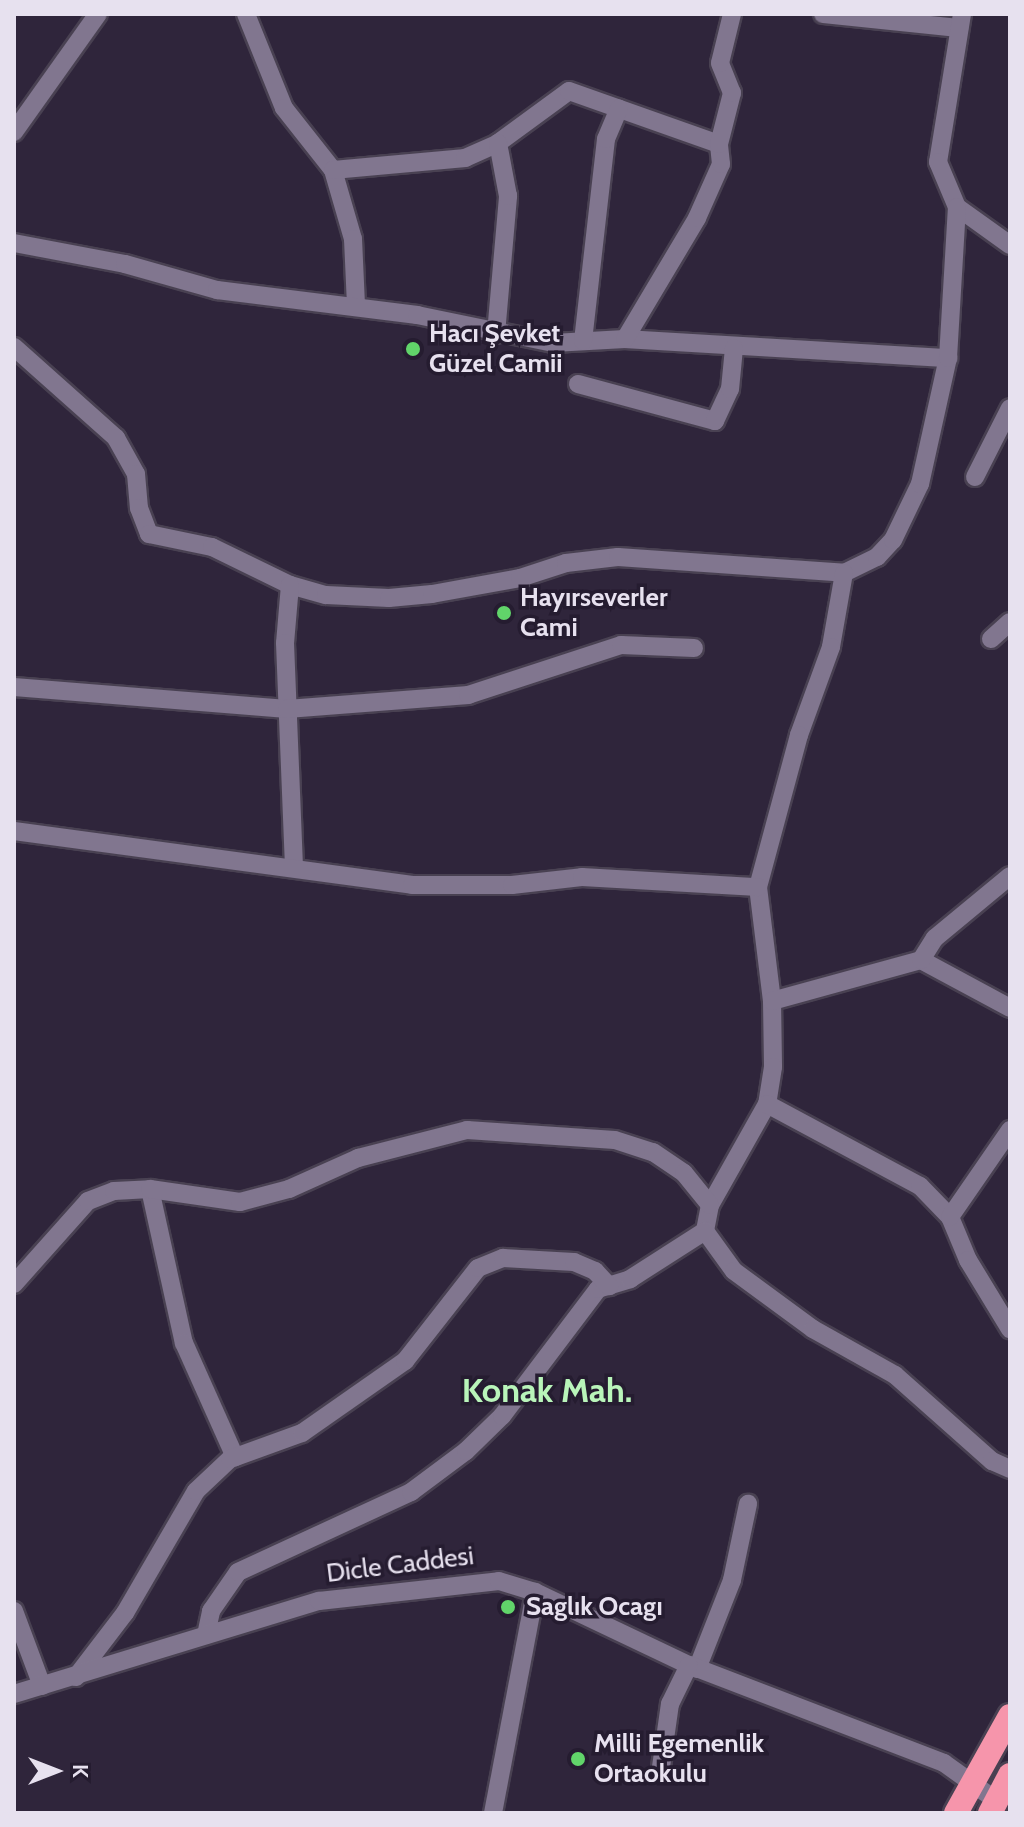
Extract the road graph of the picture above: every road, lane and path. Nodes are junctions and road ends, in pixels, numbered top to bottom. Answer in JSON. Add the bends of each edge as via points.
{"nodes":[{"id":1,"x":98,"y":14,"type":"edge"},
{"id":2,"x":246,"y":14,"type":"edge"},
{"id":3,"x":732,"y":14,"type":"edge"},
{"id":4,"x":823,"y":14,"type":"edge"},
{"id":5,"x":961,"y":21,"type":"edge"},
{"id":6,"x":619,"y":109,"type":"junction"},
{"id":7,"x":14,"y":132,"type":"edge"},
{"id":8,"x":498,"y":143,"type":"junction"},
{"id":9,"x":719,"y":144,"type":"junction"},
{"id":10,"x":333,"y":170,"type":"junction"},
{"id":11,"x":957,"y":207,"type":"junction"},
{"id":12,"x":14,"y":243,"type":"edge"},
{"id":13,"x":1010,"y":245,"type":"edge"},
{"id":14,"x":356,"y":306,"type":"junction"},
{"id":15,"x":496,"y":334,"type":"junction"},
{"id":16,"x":625,"y":339,"type":"junction"},
{"id":17,"x":583,"y":341,"type":"junction"},
{"id":18,"x":14,"y":347,"type":"edge"},
{"id":19,"x":734,"y":348,"type":"junction"},
{"id":20,"x":948,"y":358,"type":"junction"},
{"id":21,"x":578,"y":384,"type":"dead end"},
{"id":22,"x":1010,"y":408,"type":"edge"},
{"id":23,"x":975,"y":477,"type":"dead end"},
{"id":24,"x":844,"y":573,"type":"junction"},
{"id":25,"x":290,"y":585,"type":"junction"},
{"id":26,"x":1010,"y":622,"type":"edge"},
{"id":27,"x":991,"y":639,"type":"dead end"},
{"id":28,"x":694,"y":648,"type":"dead end"},
{"id":29,"x":14,"y":687,"type":"edge"},
{"id":30,"x":287,"y":709,"type":"junction"},
{"id":31,"x":14,"y":831,"type":"edge"},
{"id":32,"x":294,"y":867,"type":"junction"},
{"id":33,"x":1010,"y":876,"type":"edge"},
{"id":34,"x":758,"y":887,"type":"junction"},
{"id":35,"x":921,"y":960,"type":"junction"},
{"id":36,"x":772,"y":1001,"type":"junction"},
{"id":37,"x":1010,"y":1008,"type":"edge"},
{"id":38,"x":767,"y":1104,"type":"junction"},
{"id":39,"x":1010,"y":1130,"type":"edge"},
{"id":40,"x":150,"y":1189,"type":"junction"},
{"id":41,"x":710,"y":1205,"type":"junction"},
{"id":42,"x":950,"y":1217,"type":"junction"},
{"id":43,"x":705,"y":1231,"type":"junction"},
{"id":44,"x":14,"y":1284,"type":"edge"},
{"id":45,"x":609,"y":1286,"type":"junction"},
{"id":46,"x":1010,"y":1329,"type":"edge"},
{"id":47,"x":235,"y":1457,"type":"junction"},
{"id":48,"x":1010,"y":1469,"type":"edge"},
{"id":49,"x":748,"y":1504,"type":"dead end"},
{"id":50,"x":535,"y":1592,"type":"junction"},
{"id":51,"x":14,"y":1611,"type":"edge"},
{"id":52,"x":206,"y":1635,"type":"junction"},
{"id":53,"x":693,"y":1667,"type":"junction"},
{"id":54,"x":76,"y":1677,"type":"junction"},
{"id":55,"x":42,"y":1686,"type":"junction"},
{"id":56,"x":14,"y":1694,"type":"edge"},
{"id":57,"x":1010,"y":1716,"type":"edge"},
{"id":58,"x":661,"y":1767,"type":"dead end"},
{"id":59,"x":1010,"y":1775,"type":"edge"},
{"id":60,"x":973,"y":1780,"type":"junction"},
{"id":61,"x":993,"y":1807,"type":"edge"},
{"id":62,"x":493,"y":1813,"type":"edge"},
{"id":63,"x":956,"y":1813,"type":"edge"}],
"edges":[{"from":1,"to":7,"type":"street"},
{"from":2,"to":10,"type":"street","via":[[284,108]]},
{"from":3,"to":9,"type":"street","via":[[720,63],[732,93]]},
{"from":4,"to":5,"type":"street"},
{"from":5,"to":11,"type":"street","via":[[938,162]]},
{"from":6,"to":8,"type":"street","via":[[569,91]]},
{"from":6,"to":9,"type":"street"},
{"from":6,"to":17,"type":"street","via":[[606,139]]},
{"from":8,"to":10,"type":"street","via":[[465,158]]},
{"from":8,"to":15,"type":"street","via":[[508,196]]},
{"from":9,"to":16,"type":"street","via":[[721,164],[697,218]]},
{"from":10,"to":14,"type":"street","via":[[353,239]]},
{"from":11,"to":13,"type":"street"},
{"from":11,"to":20,"type":"street"},
{"from":12,"to":14,"type":"street","via":[[125,264],[217,290]]},
{"from":14,"to":15,"type":"street"},
{"from":15,"to":17,"type":"street","via":[[553,343]]},
{"from":16,"to":17,"type":"street"},
{"from":16,"to":19,"type":"street"},
{"from":18,"to":25,"type":"street","via":[[116,438],[136,474],[139,508],[149,534],[212,547]]},
{"from":19,"to":20,"type":"street"},
{"from":19,"to":21,"type":"street","via":[[730,389],[715,421]]},
{"from":20,"to":24,"type":"street","via":[[929,450],[905,517],[877,557]]},
{"from":22,"to":23,"type":"street"},
{"from":24,"to":25,"type":"street","via":[[618,557],[389,598],[326,595]]},
{"from":24,"to":34,"type":"street","via":[[831,647],[799,735]]},
{"from":25,"to":30,"type":"street"},
{"from":26,"to":27,"type":"street"},
{"from":28,"to":30,"type":"street","via":[[621,645],[468,695]]},
{"from":29,"to":30,"type":"street"},
{"from":30,"to":32,"type":"street"},
{"from":31,"to":32,"type":"street"},
{"from":32,"to":34,"type":"street","via":[[412,885],[512,885],[582,877]]},
{"from":33,"to":35,"type":"street","via":[[935,938]]},
{"from":34,"to":36,"type":"street"},
{"from":35,"to":36,"type":"street"},
{"from":35,"to":37,"type":"street"},
{"from":36,"to":38,"type":"street","via":[[773,1067]]},
{"from":38,"to":41,"type":"street"},
{"from":38,"to":42,"type":"street","via":[[920,1186]]},
{"from":39,"to":42,"type":"street"},
{"from":40,"to":41,"type":"street","via":[[240,1202],[289,1189],[358,1158],[467,1130],[615,1140],[653,1152],[684,1173]]},
{"from":40,"to":44,"type":"street","via":[[114,1191],[88,1201]]},
{"from":40,"to":47,"type":"street","via":[[184,1343]]},
{"from":41,"to":43,"type":"street"},
{"from":42,"to":46,"type":"street","via":[[968,1260]]},
{"from":43,"to":45,"type":"street","via":[[630,1279]]},
{"from":43,"to":48,"type":"street","via":[[734,1271],[813,1329],[895,1375],[992,1461]]},
{"from":45,"to":47,"type":"street","via":[[595,1271],[574,1262],[503,1258],[478,1268],[405,1361],[302,1433]]},
{"from":45,"to":52,"type":"street","via":[[598,1289],[502,1416],[466,1451],[371,1514],[238,1572],[211,1611]]},
{"from":47,"to":54,"type":"street","via":[[196,1491],[125,1613]]},
{"from":49,"to":53,"type":"street","via":[[732,1580]]},
{"from":50,"to":52,"type":"street","name":"Dicle Caddesi","via":[[479,1580],[358,1595],[319,1601]]},
{"from":50,"to":53,"type":"street","name":"Dicle Caddesi"},
{"from":50,"to":62,"type":"street"},
{"from":51,"to":55,"type":"street"},
{"from":52,"to":54,"type":"street","name":"Dicle Caddesi"},
{"from":53,"to":58,"type":"street","via":[[670,1704]]},
{"from":53,"to":60,"type":"street","name":"Dicle Caddesi","via":[[944,1763]]},
{"from":54,"to":55,"type":"street","name":"Dicle Caddesi"},
{"from":55,"to":56,"type":"street","name":"Dicle Caddesi"},
{"from":57,"to":60,"type":"highway"},
{"from":59,"to":61,"type":"highway"},
{"from":60,"to":61,"type":"street","name":"Dicle Caddesi"},
{"from":60,"to":63,"type":"highway"}]}
